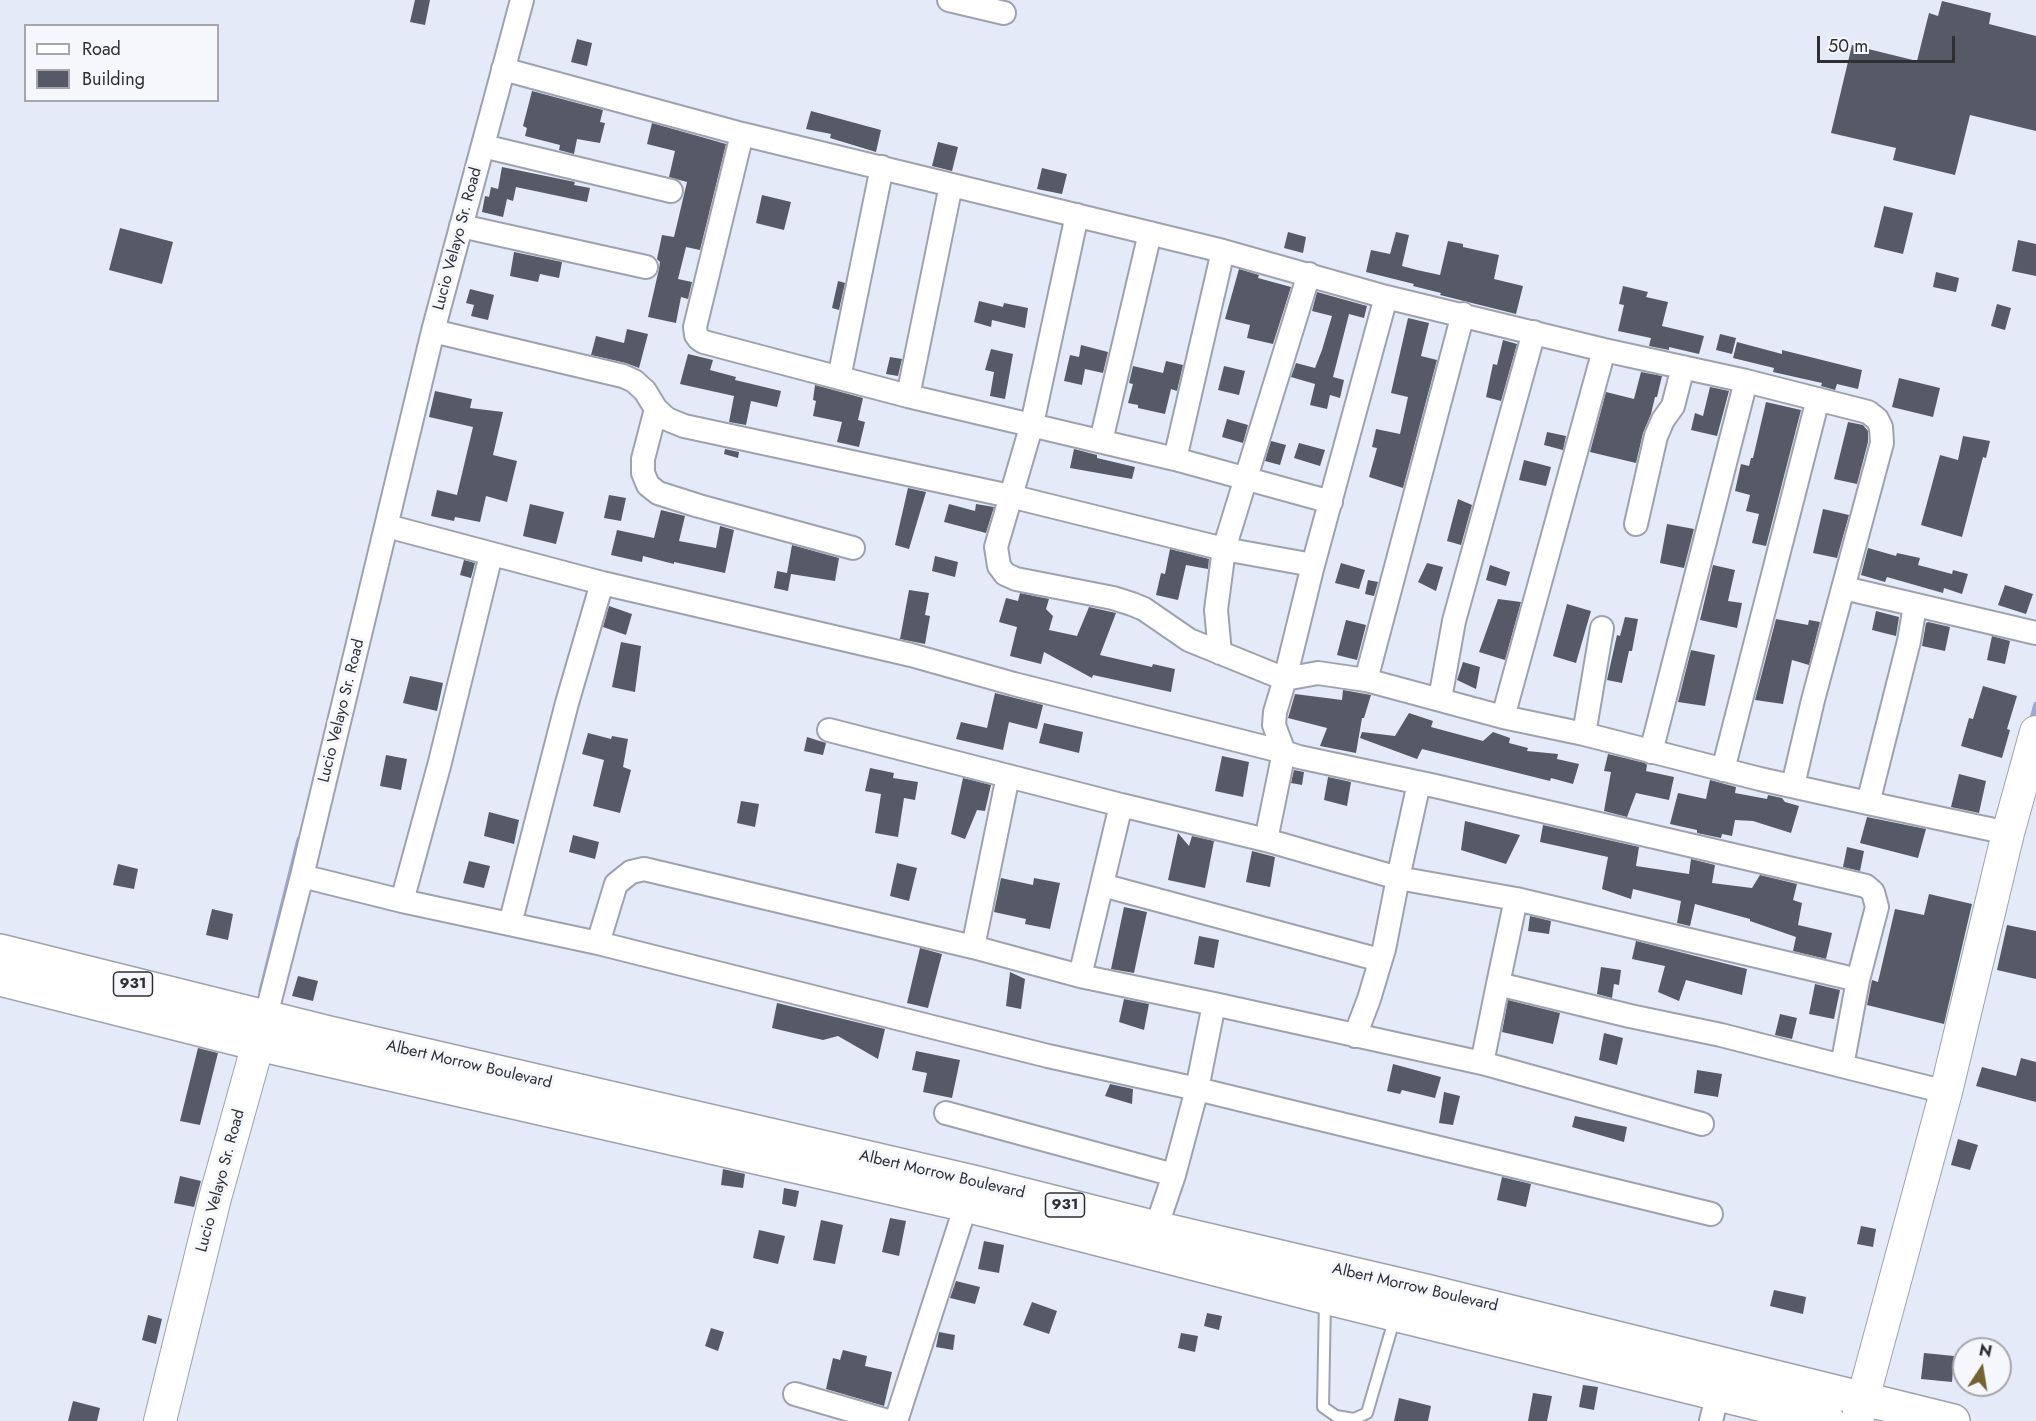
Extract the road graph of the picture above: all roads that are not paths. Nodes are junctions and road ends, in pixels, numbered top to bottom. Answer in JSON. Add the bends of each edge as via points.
{"nodes":[{"id":1,"x":522,"y":0,"type":"edge"},
{"id":2,"x":949,"y":0,"type":"edge"},
{"id":3,"x":1004,"y":13,"type":"dead end"},
{"id":4,"x":503,"y":69,"type":"junction"},
{"id":5,"x":742,"y":134,"type":"junction"},
{"id":6,"x":483,"y":146,"type":"junction"},
{"id":7,"x":882,"y":167,"type":"junction"},
{"id":8,"x":951,"y":184,"type":"junction"},
{"id":9,"x":671,"y":191,"type":"dead end"},
{"id":10,"x":1077,"y":215,"type":"junction"},
{"id":11,"x":461,"y":226,"type":"junction"},
{"id":12,"x":1150,"y":233,"type":"junction"},
{"id":13,"x":1223,"y":251,"type":"junction"},
{"id":14,"x":646,"y":267,"type":"dead end"},
{"id":15,"x":1309,"y":274,"type":"junction"},
{"id":16,"x":1386,"y":297,"type":"junction"},
{"id":17,"x":1463,"y":314,"type":"junction"},
{"id":18,"x":433,"y":331,"type":"junction"},
{"id":19,"x":1534,"y":332,"type":"junction"},
{"id":20,"x":1604,"y":350,"type":"junction"},
{"id":21,"x":1683,"y":367,"type":"junction"},
{"id":22,"x":839,"y":378,"type":"junction"},
{"id":23,"x":1746,"y":381,"type":"junction"},
{"id":24,"x":908,"y":396,"type":"junction"},
{"id":25,"x":1818,"y":399,"type":"junction"},
{"id":26,"x":656,"y":409,"type":"junction"},
{"id":27,"x":1032,"y":424,"type":"junction"},
{"id":28,"x":1101,"y":441,"type":"junction"},
{"id":29,"x":1174,"y":459,"type":"junction"},
{"id":30,"x":1244,"y":479,"type":"junction"},
{"id":31,"x":1010,"y":496,"type":"junction"},
{"id":32,"x":1332,"y":501,"type":"junction"},
{"id":33,"x":1636,"y":524,"type":"dead end"},
{"id":34,"x":387,"y":526,"type":"junction"},
{"id":35,"x":853,"y":548,"type":"dead end"},
{"id":36,"x":1224,"y":549,"type":"junction"},
{"id":37,"x":491,"y":555,"type":"junction"},
{"id":38,"x":1313,"y":565,"type":"junction"},
{"id":39,"x":602,"y":583,"type":"junction"},
{"id":40,"x":1845,"y":588,"type":"junction"},
{"id":41,"x":1915,"y":606,"type":"junction"},
{"id":42,"x":1602,"y":628,"type":"dead end"},
{"id":43,"x":2036,"y":633,"type":"edge"},
{"id":44,"x":1220,"y":653,"type":"junction"},
{"id":45,"x":1285,"y":679,"type":"junction"},
{"id":46,"x":1366,"y":680,"type":"junction"},
{"id":47,"x":1440,"y":699,"type":"junction"},
{"id":48,"x":1503,"y":717,"type":"junction"},
{"id":49,"x":829,"y":730,"type":"dead end"},
{"id":50,"x":2036,"y":732,"type":"edge"},
{"id":51,"x":1584,"y":734,"type":"junction"},
{"id":52,"x":1284,"y":752,"type":"junction"},
{"id":53,"x":1651,"y":752,"type":"junction"},
{"id":54,"x":1723,"y":770,"type":"junction"},
{"id":55,"x":1008,"y":776,"type":"junction"},
{"id":56,"x":1419,"y":783,"type":"junction"},
{"id":57,"x":1793,"y":785,"type":"junction"},
{"id":58,"x":1868,"y":803,"type":"junction"},
{"id":59,"x":1121,"y":805,"type":"junction"},
{"id":60,"x":2008,"y":833,"type":"junction"},
{"id":61,"x":1266,"y":840,"type":"junction"},
{"id":62,"x":302,"y":876,"type":"junction"},
{"id":63,"x":1398,"y":878,"type":"junction"},
{"id":64,"x":1102,"y":885,"type":"junction"},
{"id":65,"x":1516,"y":899,"type":"junction"},
{"id":66,"x":402,"y":901,"type":"junction"},
{"id":67,"x":510,"y":924,"type":"junction"},
{"id":68,"x":598,"y":943,"type":"junction"},
{"id":69,"x":973,"y":947,"type":"junction"},
{"id":70,"x":0,"y":951,"type":"edge"},
{"id":71,"x":1380,"y":960,"type":"junction"},
{"id":72,"x":1080,"y":976,"type":"junction"},
{"id":73,"x":0,"y":979,"type":"edge"},
{"id":74,"x":1858,"y":980,"type":"junction"},
{"id":75,"x":1498,"y":984,"type":"junction"},
{"id":76,"x":1214,"y":1004,"type":"junction"},
{"id":77,"x":262,"y":1031,"type":"junction"},
{"id":78,"x":1355,"y":1036,"type":"junction"},
{"id":79,"x":1482,"y":1063,"type":"junction"},
{"id":80,"x":1842,"y":1066,"type":"junction"},
{"id":81,"x":1197,"y":1089,"type":"junction"},
{"id":82,"x":1946,"y":1092,"type":"junction"},
{"id":83,"x":946,"y":1113,"type":"dead end"},
{"id":84,"x":1702,"y":1124,"type":"dead end"},
{"id":85,"x":1174,"y":1175,"type":"junction"},
{"id":86,"x":966,"y":1205,"type":"junction"},
{"id":87,"x":1711,"y":1214,"type":"dead end"},
{"id":88,"x":1156,"y":1228,"type":"junction"},
{"id":89,"x":1325,"y":1297,"type":"junction"},
{"id":90,"x":1396,"y":1314,"type":"junction"},
{"id":91,"x":795,"y":1394,"type":"dead end"},
{"id":92,"x":1714,"y":1407,"type":"edge"},
{"id":93,"x":1860,"y":1410,"type":"edge"},
{"id":94,"x":160,"y":1421,"type":"edge"},
{"id":95,"x":888,"y":1421,"type":"edge"},
{"id":96,"x":896,"y":1421,"type":"edge"},
{"id":97,"x":1828,"y":1421,"type":"edge"},
{"id":98,"x":1953,"y":1421,"type":"edge"}],
"edges":[{"from":1,"to":4,"type":"street","name":"Lucio Velayo Sr. Road"},
{"from":2,"to":3,"type":"street"},
{"from":4,"to":5,"type":"street"},
{"from":4,"to":6,"type":"street","name":"Lucio Velayo Sr. Road"},
{"from":5,"to":7,"type":"street"},
{"from":5,"to":22,"type":"street","via":[[696,335],[704,342]]},
{"from":6,"to":9,"type":"street"},
{"from":6,"to":11,"type":"street","name":"Lucio Velayo Sr. Road"},
{"from":7,"to":8,"type":"street"},
{"from":7,"to":22,"type":"street"},
{"from":8,"to":10,"type":"street"},
{"from":8,"to":24,"type":"street"},
{"from":10,"to":12,"type":"street"},
{"from":10,"to":27,"type":"street"},
{"from":11,"to":14,"type":"street"},
{"from":11,"to":18,"type":"street","name":"Lucio Velayo Sr. Road"},
{"from":12,"to":13,"type":"street"},
{"from":12,"to":28,"type":"street"},
{"from":13,"to":15,"type":"street"},
{"from":13,"to":29,"type":"street"},
{"from":15,"to":16,"type":"street"},
{"from":15,"to":30,"type":"street"},
{"from":16,"to":17,"type":"street"},
{"from":16,"to":32,"type":"street"},
{"from":17,"to":19,"type":"street"},
{"from":17,"to":46,"type":"street"},
{"from":18,"to":26,"type":"street","via":[[623,376],[645,391]]},
{"from":18,"to":34,"type":"street","name":"Lucio Velayo Sr. Road"},
{"from":19,"to":20,"type":"street"},
{"from":19,"to":47,"type":"street","via":[[1454,621]]},
{"from":20,"to":21,"type":"street"},
{"from":20,"to":48,"type":"street"},
{"from":21,"to":23,"type":"street"},
{"from":21,"to":33,"type":"street","via":[[1673,406],[1656,436]]},
{"from":22,"to":24,"type":"street"},
{"from":23,"to":25,"type":"street"},
{"from":23,"to":53,"type":"street"},
{"from":24,"to":27,"type":"street"},
{"from":25,"to":40,"type":"street","via":[[1868,412],[1881,427],[1882,443]]},
{"from":25,"to":54,"type":"street"},
{"from":26,"to":31,"type":"street","via":[[684,426]]},
{"from":26,"to":35,"type":"street","via":[[643,473],[648,485],[658,493]]},
{"from":27,"to":28,"type":"street"},
{"from":27,"to":31,"type":"street"},
{"from":28,"to":29,"type":"street"},
{"from":29,"to":30,"type":"street"},
{"from":30,"to":32,"type":"street"},
{"from":30,"to":36,"type":"street"},
{"from":31,"to":36,"type":"street"},
{"from":31,"to":44,"type":"street","via":[[996,547],[999,566],[1005,574],[1132,604],[1189,640]]},
{"from":32,"to":38,"type":"street"},
{"from":34,"to":37,"type":"street"},
{"from":34,"to":62,"type":"street","name":"Lucio Velayo Sr. Road"},
{"from":36,"to":38,"type":"street"},
{"from":36,"to":44,"type":"street","via":[[1216,610]]},
{"from":37,"to":39,"type":"street"},
{"from":37,"to":66,"type":"street"},
{"from":38,"to":45,"type":"street"},
{"from":39,"to":52,"type":"street","via":[[911,655]]},
{"from":39,"to":67,"type":"street"},
{"from":40,"to":41,"type":"street"},
{"from":40,"to":57,"type":"street"},
{"from":41,"to":43,"type":"street"},
{"from":41,"to":58,"type":"street"},
{"from":42,"to":51,"type":"street"},
{"from":44,"to":45,"type":"street"},
{"from":45,"to":46,"type":"street","via":[[1318,673]]},
{"from":45,"to":52,"type":"street","via":[[1274,725]]},
{"from":46,"to":47,"type":"street"},
{"from":47,"to":48,"type":"street"},
{"from":48,"to":51,"type":"street"},
{"from":49,"to":55,"type":"street"},
{"from":50,"to":60,"type":"street"},
{"from":51,"to":53,"type":"street"},
{"from":52,"to":56,"type":"street"},
{"from":52,"to":61,"type":"street"},
{"from":53,"to":54,"type":"street"},
{"from":54,"to":57,"type":"street"},
{"from":55,"to":59,"type":"street"},
{"from":55,"to":69,"type":"street"},
{"from":56,"to":63,"type":"street"},
{"from":56,"to":74,"type":"street","via":[[1866,886],[1873,892],[1877,907]]},
{"from":57,"to":58,"type":"street"},
{"from":58,"to":60,"type":"street"},
{"from":59,"to":61,"type":"street"},
{"from":59,"to":64,"type":"street"},
{"from":60,"to":82,"type":"street"},
{"from":61,"to":63,"type":"street"},
{"from":62,"to":66,"type":"street"},
{"from":62,"to":77,"type":"street","name":"Lucio Velayo Sr. Road"},
{"from":63,"to":65,"type":"street"},
{"from":63,"to":71,"type":"street"},
{"from":64,"to":71,"type":"street"},
{"from":64,"to":72,"type":"street"},
{"from":65,"to":74,"type":"street"},
{"from":65,"to":75,"type":"street"},
{"from":66,"to":67,"type":"street"},
{"from":67,"to":68,"type":"street"},
{"from":68,"to":69,"type":"street","via":[[616,884],[631,872],[644,869]]},
{"from":68,"to":81,"type":"street","via":[[1036,1053]]},
{"from":69,"to":72,"type":"street"},
{"from":70,"to":77,"type":"highway","name":"Albert Morrow Boulevard","number":"931"},
{"from":71,"to":78,"type":"street"},
{"from":72,"to":76,"type":"street"},
{"from":73,"to":77,"type":"highway","name":"Albert Morrow Boulevard","number":"931"},
{"from":74,"to":80,"type":"street"},
{"from":75,"to":79,"type":"street"},
{"from":75,"to":80,"type":"street"},
{"from":76,"to":78,"type":"street"},
{"from":76,"to":81,"type":"street"},
{"from":77,"to":86,"type":"highway","name":"Albert Morrow Boulevard","number":"931"},
{"from":77,"to":88,"type":"highway","name":"Albert Morrow Boulevard","number":"931","via":[[961,1179]]},
{"from":77,"to":94,"type":"street","name":"Lucio Velayo Sr. Road","via":[[215,1198]]},
{"from":78,"to":79,"type":"street"},
{"from":79,"to":84,"type":"street"},
{"from":80,"to":82,"type":"street"},
{"from":81,"to":85,"type":"street"},
{"from":81,"to":87,"type":"street"},
{"from":82,"to":93,"type":"street"},
{"from":83,"to":85,"type":"street"},
{"from":85,"to":88,"type":"street"},
{"from":86,"to":89,"type":"highway","name":"Albert Morrow Boulevard","number":"931"},
{"from":86,"to":96,"type":"street"},
{"from":88,"to":93,"type":"highway","name":"Albert Morrow Boulevard","number":"931","via":[[1438,1293]]},
{"from":89,"to":90,"type":"highway","name":"Albert Morrow Boulevard","number":"931"},
{"from":89,"to":90,"type":"lane","via":[[1323,1407],[1336,1416],[1354,1419],[1367,1413]]},
{"from":90,"to":92,"type":"highway","name":"Albert Morrow Boulevard","number":"931"},
{"from":91,"to":95,"type":"street"},
{"from":92,"to":97,"type":"highway","name":"Albert Morrow Boulevard","number":"931"},
{"from":93,"to":98,"type":"highway","name":"Albert Morrow Boulevard","number":"931"}]}
